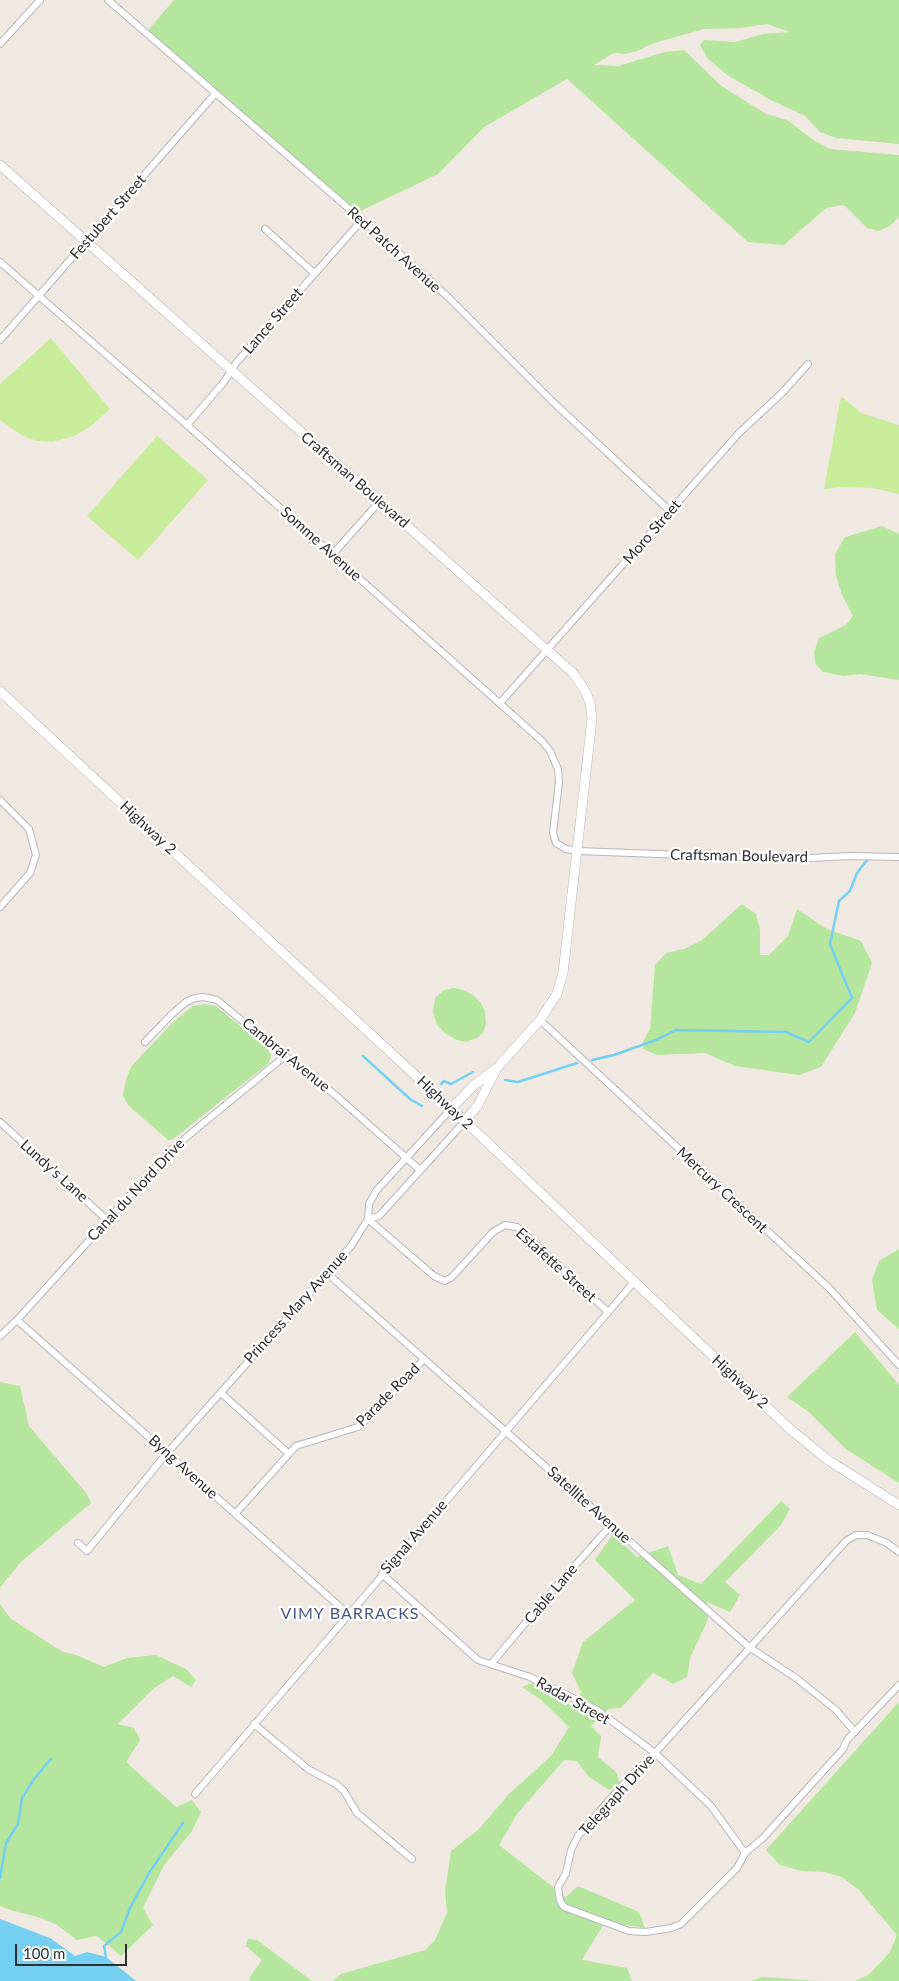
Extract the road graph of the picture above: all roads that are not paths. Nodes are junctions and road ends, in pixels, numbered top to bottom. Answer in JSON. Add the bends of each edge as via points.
{"nodes":[{"id":1,"x":40,"y":0,"type":"edge"},
{"id":2,"x":108,"y":0,"type":"edge"},
{"id":3,"x":0,"y":44,"type":"edge"},
{"id":4,"x":215,"y":94,"type":"junction"},
{"id":5,"x":0,"y":165,"type":"edge"},
{"id":6,"x":362,"y":220,"type":"junction"},
{"id":7,"x":265,"y":229,"type":"dead end"},
{"id":8,"x":86,"y":242,"type":"junction"},
{"id":9,"x":0,"y":262,"type":"edge"},
{"id":10,"x":314,"y":273,"type":"junction"},
{"id":11,"x":39,"y":296,"type":"junction"},
{"id":12,"x":0,"y":340,"type":"edge"},
{"id":13,"x":808,"y":364,"type":"dead end"},
{"id":14,"x":231,"y":371,"type":"junction"},
{"id":15,"x":188,"y":425,"type":"junction"},
{"id":16,"x":379,"y":502,"type":"junction"},
{"id":17,"x":670,"y":511,"type":"junction"},
{"id":18,"x":333,"y":554,"type":"junction"},
{"id":19,"x":548,"y":651,"type":"junction"},
{"id":20,"x":0,"y":691,"type":"edge"},
{"id":21,"x":500,"y":703,"type":"junction"},
{"id":22,"x":0,"y":800,"type":"edge"},
{"id":23,"x":578,"y":851,"type":"junction"},
{"id":24,"x":899,"y":857,"type":"edge"},
{"id":25,"x":0,"y":907,"type":"edge"},
{"id":26,"x":540,"y":1020,"type":"junction"},
{"id":27,"x":145,"y":1042,"type":"dead end"},
{"id":28,"x":285,"y":1056,"type":"junction"},
{"id":29,"x":496,"y":1069,"type":"junction"},
{"id":30,"x":451,"y":1108,"type":"junction"},
{"id":31,"x":465,"y":1121,"type":"junction"},
{"id":32,"x":0,"y":1122,"type":"edge"},
{"id":33,"x":406,"y":1158,"type":"junction"},
{"id":34,"x":420,"y":1170,"type":"junction"},
{"id":35,"x":368,"y":1219,"type":"junction"},
{"id":36,"x":107,"y":1220,"type":"junction"},
{"id":37,"x":327,"y":1273,"type":"junction"},
{"id":38,"x":634,"y":1282,"type":"junction"},
{"id":39,"x":607,"y":1311,"type":"junction"},
{"id":40,"x":17,"y":1320,"type":"junction"},
{"id":41,"x":0,"y":1336,"type":"edge"},
{"id":42,"x":424,"y":1359,"type":"junction"},
{"id":43,"x":899,"y":1365,"type":"edge"},
{"id":44,"x":221,"y":1393,"type":"junction"},
{"id":45,"x":505,"y":1431,"type":"junction"},
{"id":46,"x":167,"y":1453,"type":"junction"},
{"id":47,"x":288,"y":1453,"type":"junction"},
{"id":48,"x":899,"y":1505,"type":"edge"},
{"id":49,"x":235,"y":1514,"type":"junction"},
{"id":50,"x":611,"y":1525,"type":"junction"},
{"id":51,"x":78,"y":1543,"type":"dead end"},
{"id":52,"x":899,"y":1552,"type":"edge"},
{"id":53,"x":382,"y":1574,"type":"junction"},
{"id":54,"x":348,"y":1614,"type":"junction"},
{"id":55,"x":749,"y":1647,"type":"junction"},
{"id":56,"x":491,"y":1664,"type":"junction"},
{"id":57,"x":899,"y":1685,"type":"edge"},
{"id":58,"x":254,"y":1724,"type":"junction"},
{"id":59,"x":855,"y":1732,"type":"junction"},
{"id":60,"x":655,"y":1753,"type":"junction"},
{"id":61,"x":195,"y":1794,"type":"dead end"},
{"id":62,"x":745,"y":1853,"type":"junction"},
{"id":63,"x":412,"y":1859,"type":"dead end"}],
"edges":[{"from":1,"to":3,"type":"street"},
{"from":2,"to":4,"type":"street","name":"Red Patch Avenue"},
{"from":4,"to":6,"type":"street","name":"Red Patch Avenue"},
{"from":4,"to":8,"type":"street","name":"Festubert Street"},
{"from":5,"to":8,"type":"street","name":"Craftsman Boulevard"},
{"from":6,"to":10,"type":"street","name":"Lance Street"},
{"from":6,"to":17,"type":"street","name":"Red Patch Avenue","via":[[447,296],[553,402]]},
{"from":7,"to":10,"type":"street"},
{"from":8,"to":11,"type":"street","name":"Festubert Street"},
{"from":8,"to":14,"type":"street","name":"Craftsman Boulevard"},
{"from":9,"to":11,"type":"street","name":"Somme Avenue"},
{"from":10,"to":14,"type":"street","name":"Lance Street"},
{"from":11,"to":12,"type":"street","name":"Festubert Street"},
{"from":11,"to":15,"type":"street","name":"Somme Avenue"},
{"from":13,"to":17,"type":"street","name":"Moro Street"},
{"from":14,"to":15,"type":"street","name":"Lance Street"},
{"from":14,"to":16,"type":"street","name":"Craftsman Boulevard"},
{"from":15,"to":18,"type":"street","name":"Somme Avenue"},
{"from":16,"to":18,"type":"street"},
{"from":16,"to":19,"type":"street","name":"Craftsman Boulevard"},
{"from":17,"to":19,"type":"street","name":"Moro Street"},
{"from":18,"to":21,"type":"street","name":"Somme Avenue"},
{"from":19,"to":21,"type":"street","name":"Moro Street"},
{"from":19,"to":23,"type":"street","name":"Craftsman Boulevard","via":[[579,681],[591,708]]},
{"from":20,"to":30,"type":"street","name":"Highway 2"},
{"from":21,"to":23,"type":"street","name":"Somme Avenue","via":[[550,750],[558,769],[559,782],[554,839],[566,850]]},
{"from":22,"to":25,"type":"street","via":[[29,829],[36,855],[30,873]]},
{"from":23,"to":24,"type":"street","name":"Craftsman Boulevard","via":[[790,859]]},
{"from":23,"to":26,"type":"street","name":"Craftsman Boulevard","via":[[563,973],[557,994]]},
{"from":26,"to":29,"type":"street","name":"Craftsman Boulevard"},
{"from":26,"to":43,"type":"street","name":"Mercury Crescent","via":[[829,1288]]},
{"from":27,"to":28,"type":"street","name":"Cambrai Avenue","via":[[186,1002],[210,998],[222,1003]]},
{"from":28,"to":33,"type":"street","name":"Cambrai Avenue","via":[[333,1093]]},
{"from":28,"to":36,"type":"street","name":"Canal du Nord Drive","via":[[183,1139]]},
{"from":29,"to":30,"type":"street","name":"Craftsman Boulevard"},
{"from":29,"to":31,"type":"street","name":"Craftsman Boulevard","via":[[478,1105]]},
{"from":30,"to":31,"type":"street","name":"Highway 2"},
{"from":30,"to":33,"type":"street","name":"Princess Mary Avenue"},
{"from":31,"to":34,"type":"street","name":"Princess Mary Avenue"},
{"from":31,"to":38,"type":"street","name":"Highway 2"},
{"from":32,"to":36,"type":"street","name":"Lundy's Lane"},
{"from":33,"to":34,"type":"street","name":"Cambrai Avenue"},
{"from":33,"to":35,"type":"street","name":"Princess Mary Avenue","via":[[376,1191],[369,1204]]},
{"from":34,"to":35,"type":"street","name":"Princess Mary Avenue","via":[[379,1216]]},
{"from":35,"to":37,"type":"street","name":"Princess Mary Avenue","via":[[351,1246]]},
{"from":35,"to":39,"type":"street","name":"Estafette Street","via":[[434,1276],[445,1281],[493,1232],[505,1225],[517,1227]]},
{"from":36,"to":40,"type":"street","name":"Canal du Nord Drive"},
{"from":37,"to":42,"type":"street","name":"Satellite Avenue"},
{"from":37,"to":44,"type":"street","name":"Princess Mary Avenue"},
{"from":38,"to":39,"type":"street","name":"Signal Avenue"},
{"from":38,"to":48,"type":"street","name":"Highway 2","via":[[791,1430],[828,1460]]},
{"from":39,"to":45,"type":"street","name":"Signal Avenue"},
{"from":40,"to":41,"type":"street","name":"Canal du Nord Drive"},
{"from":40,"to":46,"type":"street","name":"Byng Avenue"},
{"from":42,"to":45,"type":"street","name":"Satellite Avenue"},
{"from":42,"to":47,"type":"street","name":"Parade Road","via":[[358,1427],[301,1443]]},
{"from":44,"to":46,"type":"street","name":"Princess Mary Avenue"},
{"from":44,"to":47,"type":"street"},
{"from":45,"to":50,"type":"street","name":"Satellite Avenue"},
{"from":45,"to":53,"type":"street","name":"Signal Avenue"},
{"from":46,"to":49,"type":"street","name":"Byng Avenue"},
{"from":46,"to":51,"type":"street","name":"Princess Mary Avenue","via":[[87,1552]]},
{"from":47,"to":49,"type":"street","name":"Parade Road"},
{"from":49,"to":54,"type":"street","name":"Byng Avenue"},
{"from":50,"to":55,"type":"street","name":"Satellite Avenue"},
{"from":50,"to":56,"type":"street","name":"Cable Lane"},
{"from":52,"to":55,"type":"street","name":"Telegraph Drive","via":[[867,1535],[849,1538]]},
{"from":53,"to":54,"type":"street","name":"Signal Avenue"},
{"from":53,"to":56,"type":"street","name":"Radar Street","via":[[478,1660]]},
{"from":54,"to":58,"type":"street","name":"Signal Avenue"},
{"from":55,"to":59,"type":"street","name":"Satellite Avenue","via":[[836,1710]]},
{"from":55,"to":60,"type":"street","name":"Telegraph Drive"},
{"from":56,"to":60,"type":"street","name":"Radar Street","via":[[530,1678],[596,1710]]},
{"from":57,"to":59,"type":"street","name":"Telegraph Drive"},
{"from":58,"to":61,"type":"street","name":"Signal Avenue"},
{"from":58,"to":63,"type":"street","via":[[308,1769],[336,1784],[357,1813]]},
{"from":59,"to":62,"type":"street","name":"Telegraph Drive","via":[[763,1838]]},
{"from":60,"to":62,"type":"street","name":"Radar Street","via":[[711,1806]]},
{"from":60,"to":62,"type":"street","name":"Telegraph Drive","via":[[574,1843],[566,1873],[558,1887],[564,1907],[629,1931],[671,1928],[687,1920],[737,1868]]}]}
